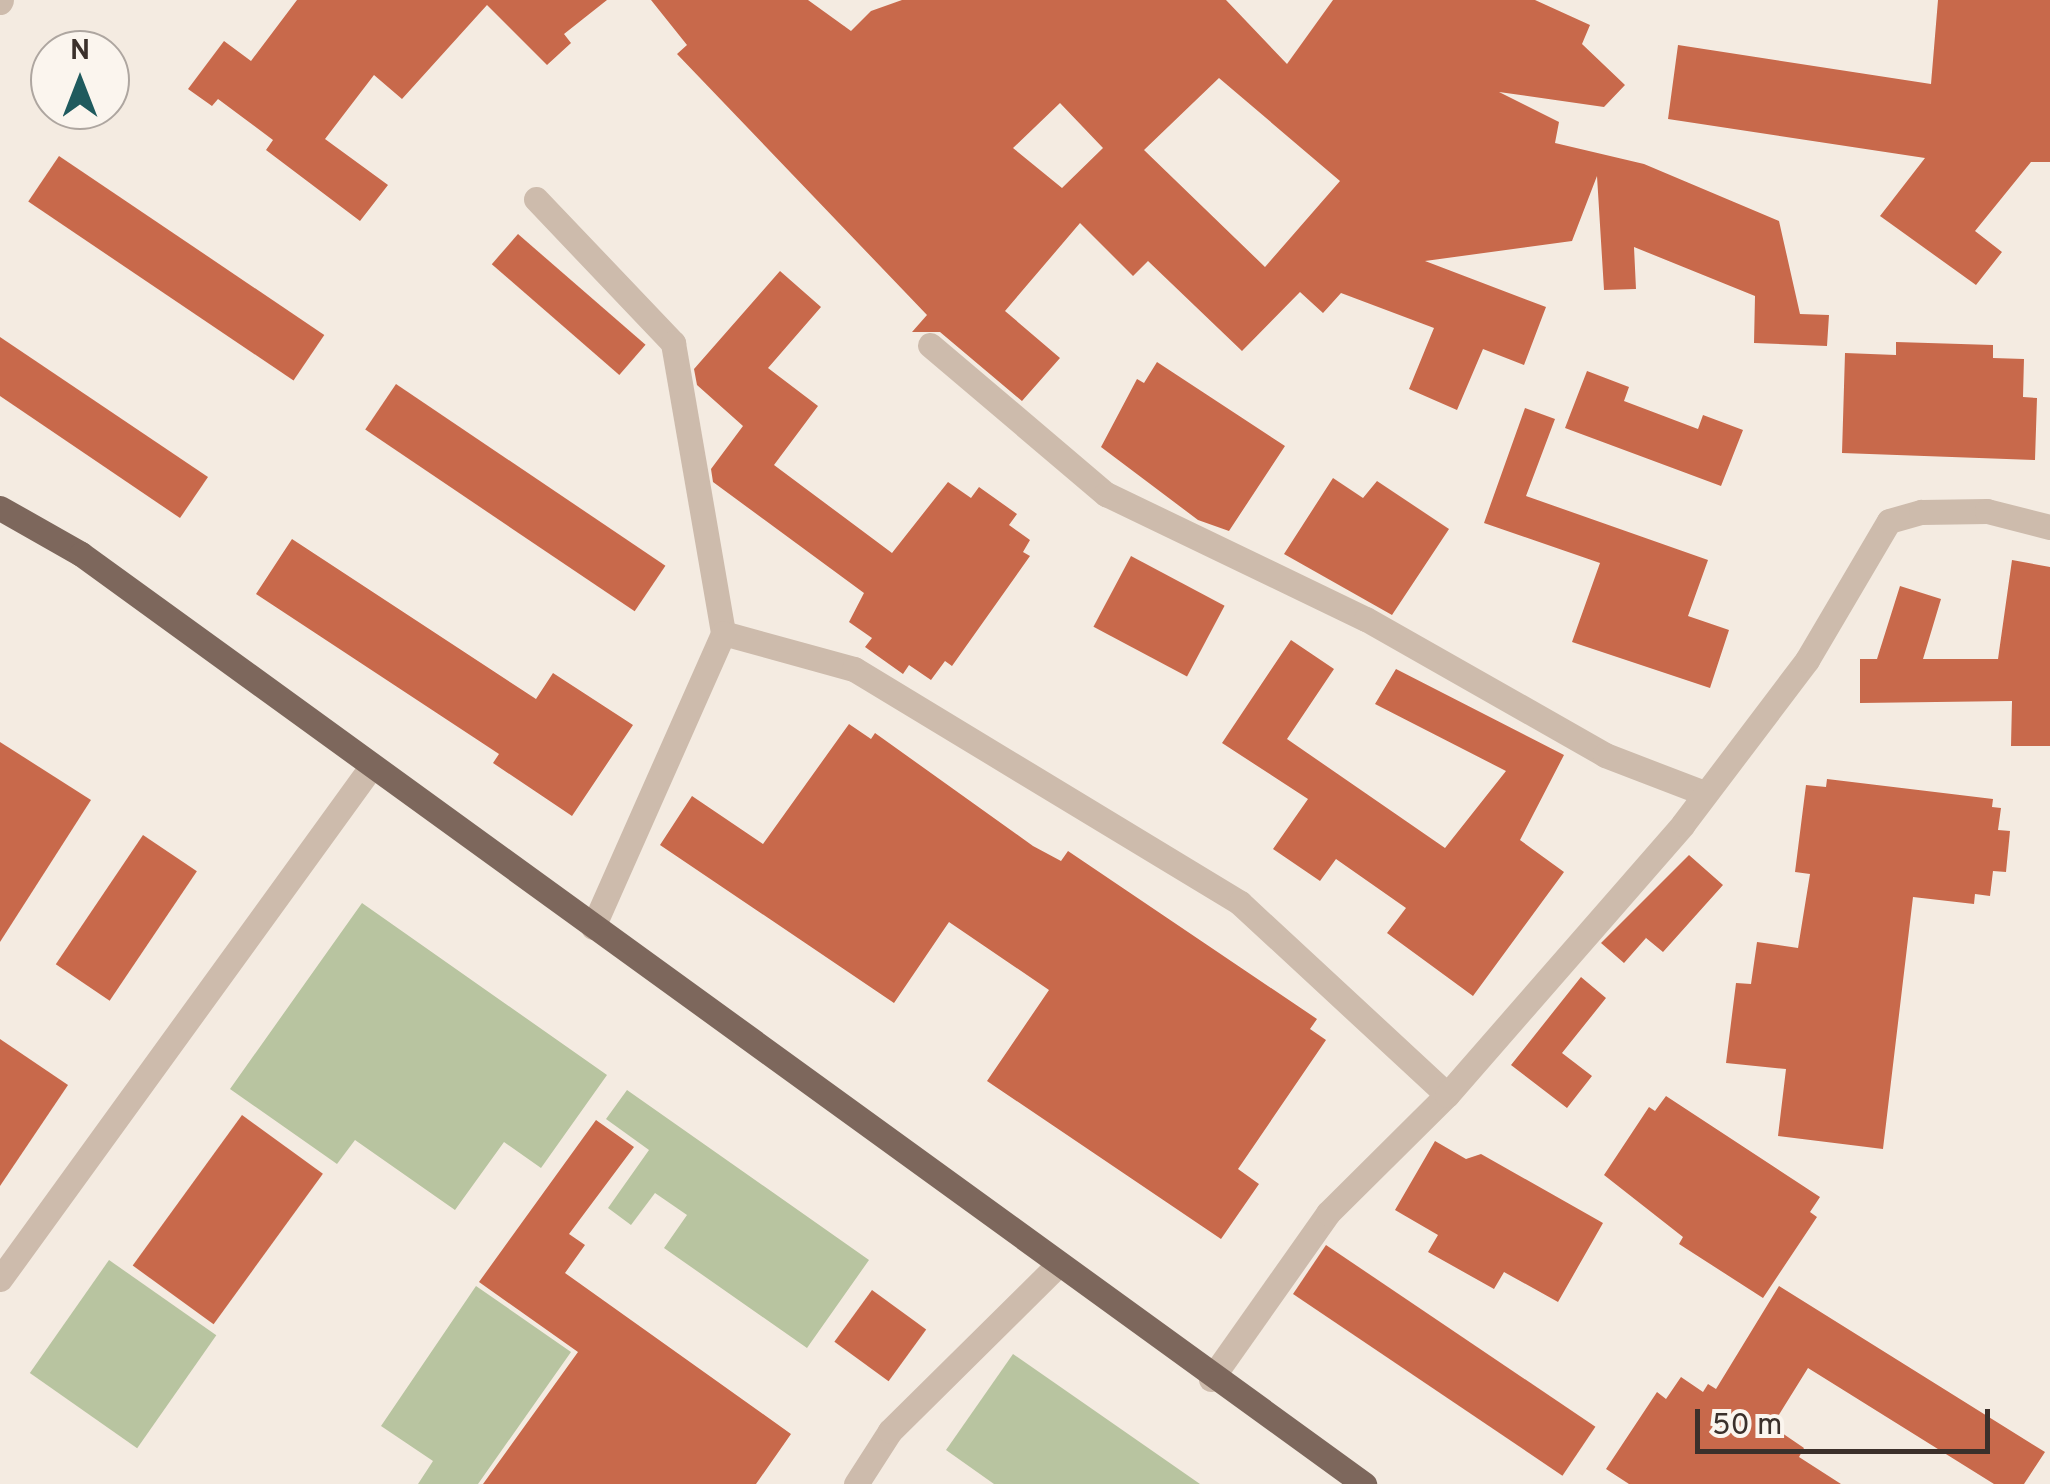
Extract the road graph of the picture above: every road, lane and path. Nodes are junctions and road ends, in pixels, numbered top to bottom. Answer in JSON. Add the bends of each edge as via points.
{"nodes":[{"id":1,"x":536,"y":199,"type":"dead end"},
{"id":2,"x":930,"y":346,"type":"dead end"},
{"id":3,"x":0,"y":508,"type":"edge"},
{"id":4,"x":2050,"y":527,"type":"edge"},
{"id":5,"x":722,"y":633,"type":"junction"},
{"id":6,"x":371,"y":767,"type":"junction"},
{"id":7,"x":1704,"y":794,"type":"junction"},
{"id":8,"x":593,"y":928,"type":"junction"},
{"id":9,"x":1447,"y":1095,"type":"junction"},
{"id":10,"x":1056,"y":1267,"type":"junction"},
{"id":11,"x":0,"y":1279,"type":"edge"},
{"id":12,"x":1211,"y":1379,"type":"junction"},
{"id":13,"x":856,"y":1484,"type":"edge"},
{"id":14,"x":1364,"y":1484,"type":"edge"}],
"edges":[{"from":1,"to":5,"type":"street","via":[[673,344]]},
{"from":2,"to":7,"type":"street","via":[[1106,494],[1366,619],[1605,755]]},
{"from":3,"to":6,"type":"main road","via":[[81,554]]},
{"from":4,"to":7,"type":"street","via":[[1987,511],[1921,512],[1889,522],[1807,660]]},
{"from":5,"to":8,"type":"street"},
{"from":5,"to":9,"type":"street","via":[[854,668],[1240,903]]},
{"from":6,"to":8,"type":"main road"},
{"from":6,"to":11,"type":"street"},
{"from":7,"to":9,"type":"street"},
{"from":8,"to":10,"type":"main road"},
{"from":9,"to":12,"type":"street","via":[[1328,1213]]},
{"from":10,"to":12,"type":"main road"},
{"from":10,"to":13,"type":"street","via":[[890,1431]]},
{"from":12,"to":14,"type":"main road"}]}
